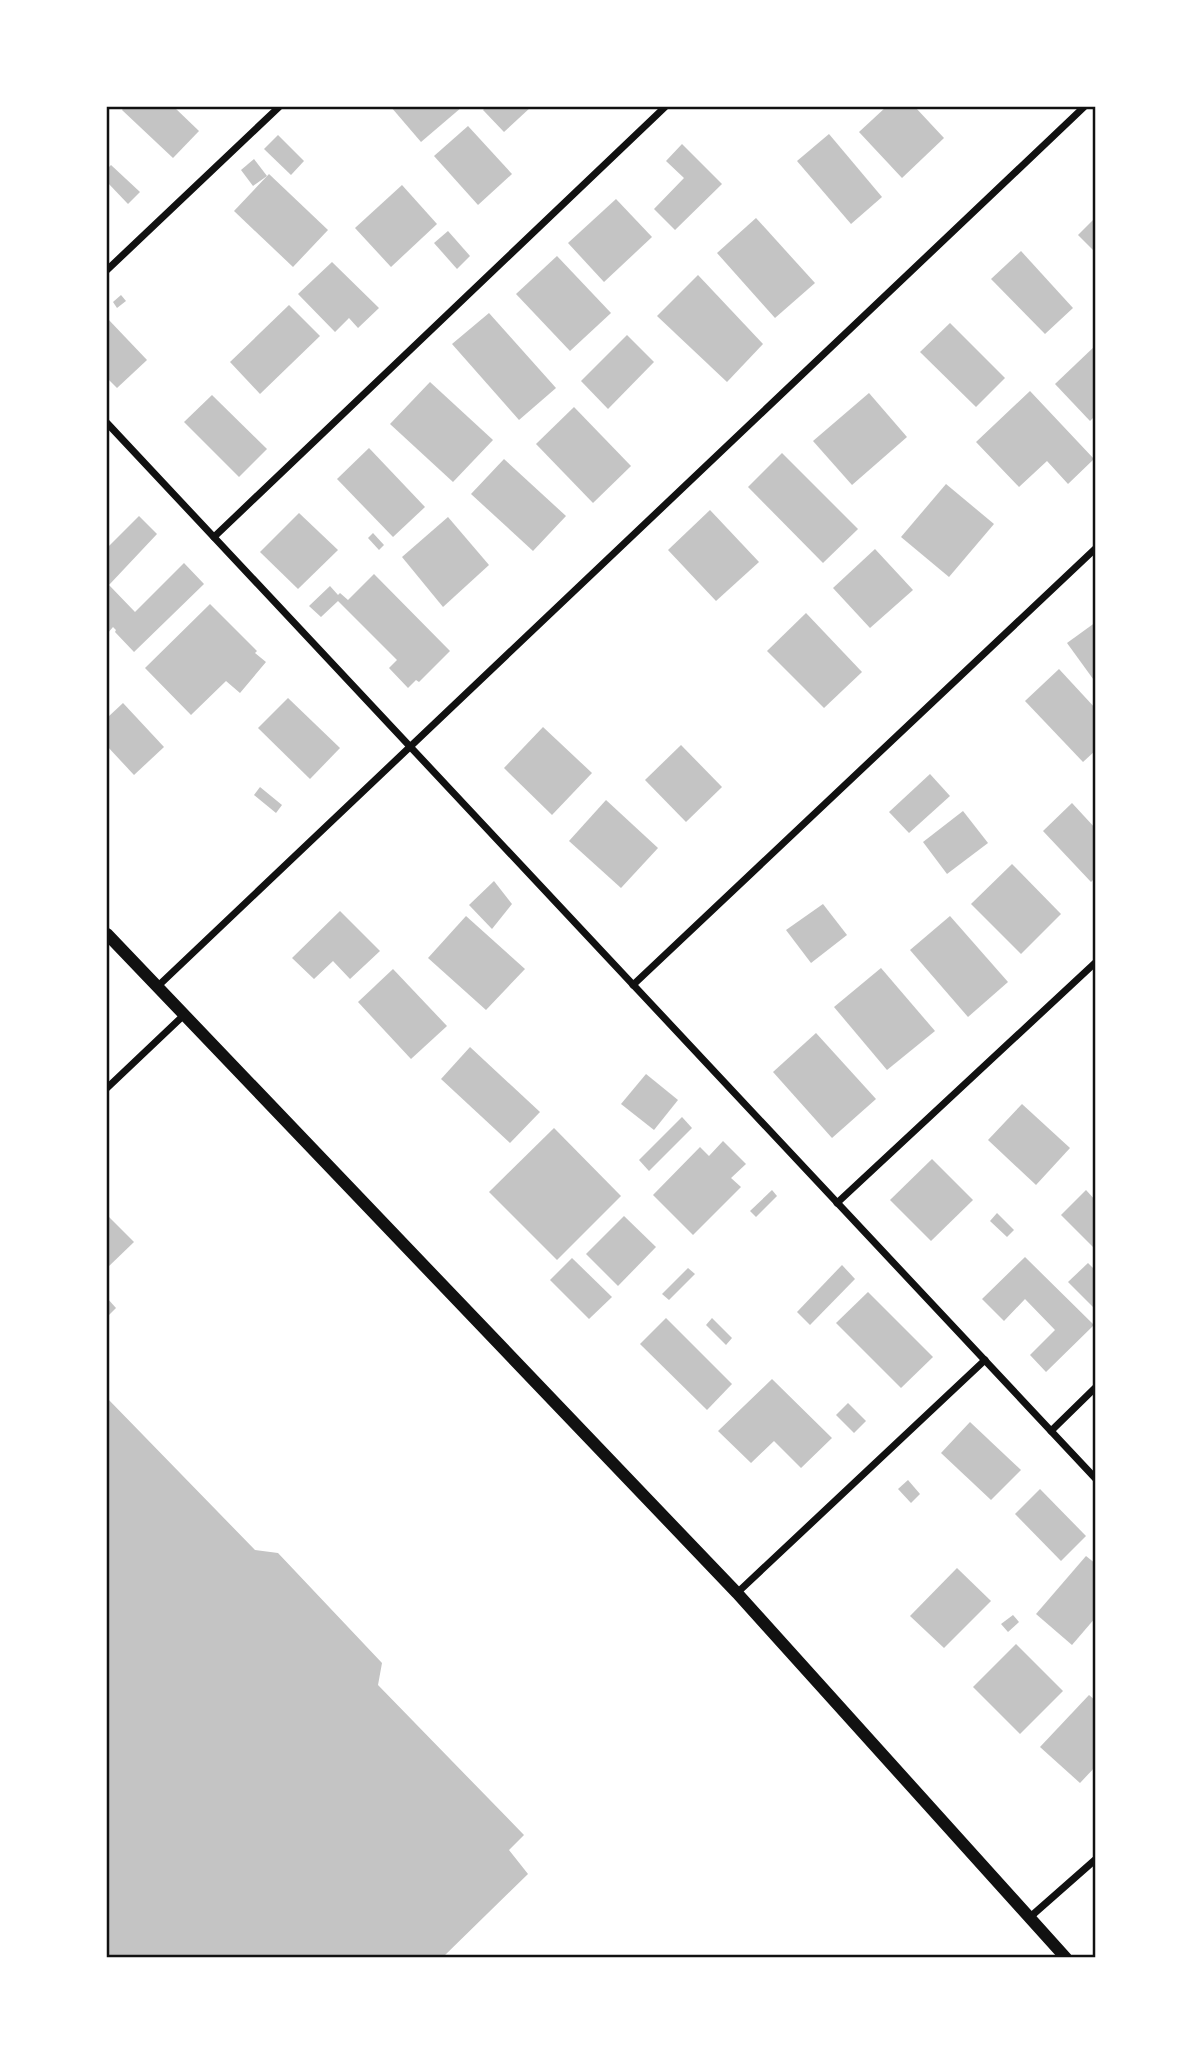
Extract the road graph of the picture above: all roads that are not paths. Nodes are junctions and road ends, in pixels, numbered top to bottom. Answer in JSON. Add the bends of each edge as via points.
{"nodes":[{"id":1,"x":279,"y":107,"type":"edge"},
{"id":2,"x":665,"y":107,"type":"edge"},
{"id":3,"x":1084,"y":107,"type":"edge"},
{"id":4,"x":107,"y":270,"type":"edge"},
{"id":5,"x":107,"y":423,"type":"edge"},
{"id":6,"x":214,"y":537,"type":"junction"},
{"id":7,"x":1096,"y":548,"type":"edge"},
{"id":8,"x":410,"y":747,"type":"junction"},
{"id":9,"x":107,"y":934,"type":"edge"},
{"id":10,"x":1096,"y":962,"type":"edge"},
{"id":11,"x":633,"y":985,"type":"junction"},
{"id":12,"x":157,"y":987,"type":"junction"},
{"id":13,"x":184,"y":1016,"type":"junction"},
{"id":14,"x":107,"y":1088,"type":"edge"},
{"id":15,"x":837,"y":1203,"type":"junction"},
{"id":16,"x":985,"y":1360,"type":"junction"},
{"id":17,"x":1096,"y":1387,"type":"edge"},
{"id":18,"x":1051,"y":1431,"type":"junction"},
{"id":19,"x":1096,"y":1479,"type":"edge"},
{"id":20,"x":737,"y":1593,"type":"junction"},
{"id":21,"x":1096,"y":1859,"type":"edge"},
{"id":22,"x":1029,"y":1919,"type":"junction"},
{"id":23,"x":1066,"y":1958,"type":"edge"}],
"edges":[{"from":1,"to":4,"type":"street"},
{"from":2,"to":6,"type":"street"},
{"from":3,"to":8,"type":"street"},
{"from":5,"to":6,"type":"street"},
{"from":6,"to":8,"type":"street"},
{"from":7,"to":11,"type":"street"},
{"from":8,"to":11,"type":"street"},
{"from":8,"to":12,"type":"street"},
{"from":9,"to":12,"type":"street"},
{"from":10,"to":15,"type":"street"},
{"from":11,"to":15,"type":"street"},
{"from":12,"to":13,"type":"street"},
{"from":13,"to":14,"type":"street"},
{"from":13,"to":20,"type":"street"},
{"from":15,"to":16,"type":"street"},
{"from":16,"to":18,"type":"street"},
{"from":16,"to":20,"type":"street"},
{"from":17,"to":18,"type":"street"},
{"from":18,"to":19,"type":"street"},
{"from":20,"to":22,"type":"street"},
{"from":21,"to":22,"type":"street"},
{"from":22,"to":23,"type":"street"}]}
